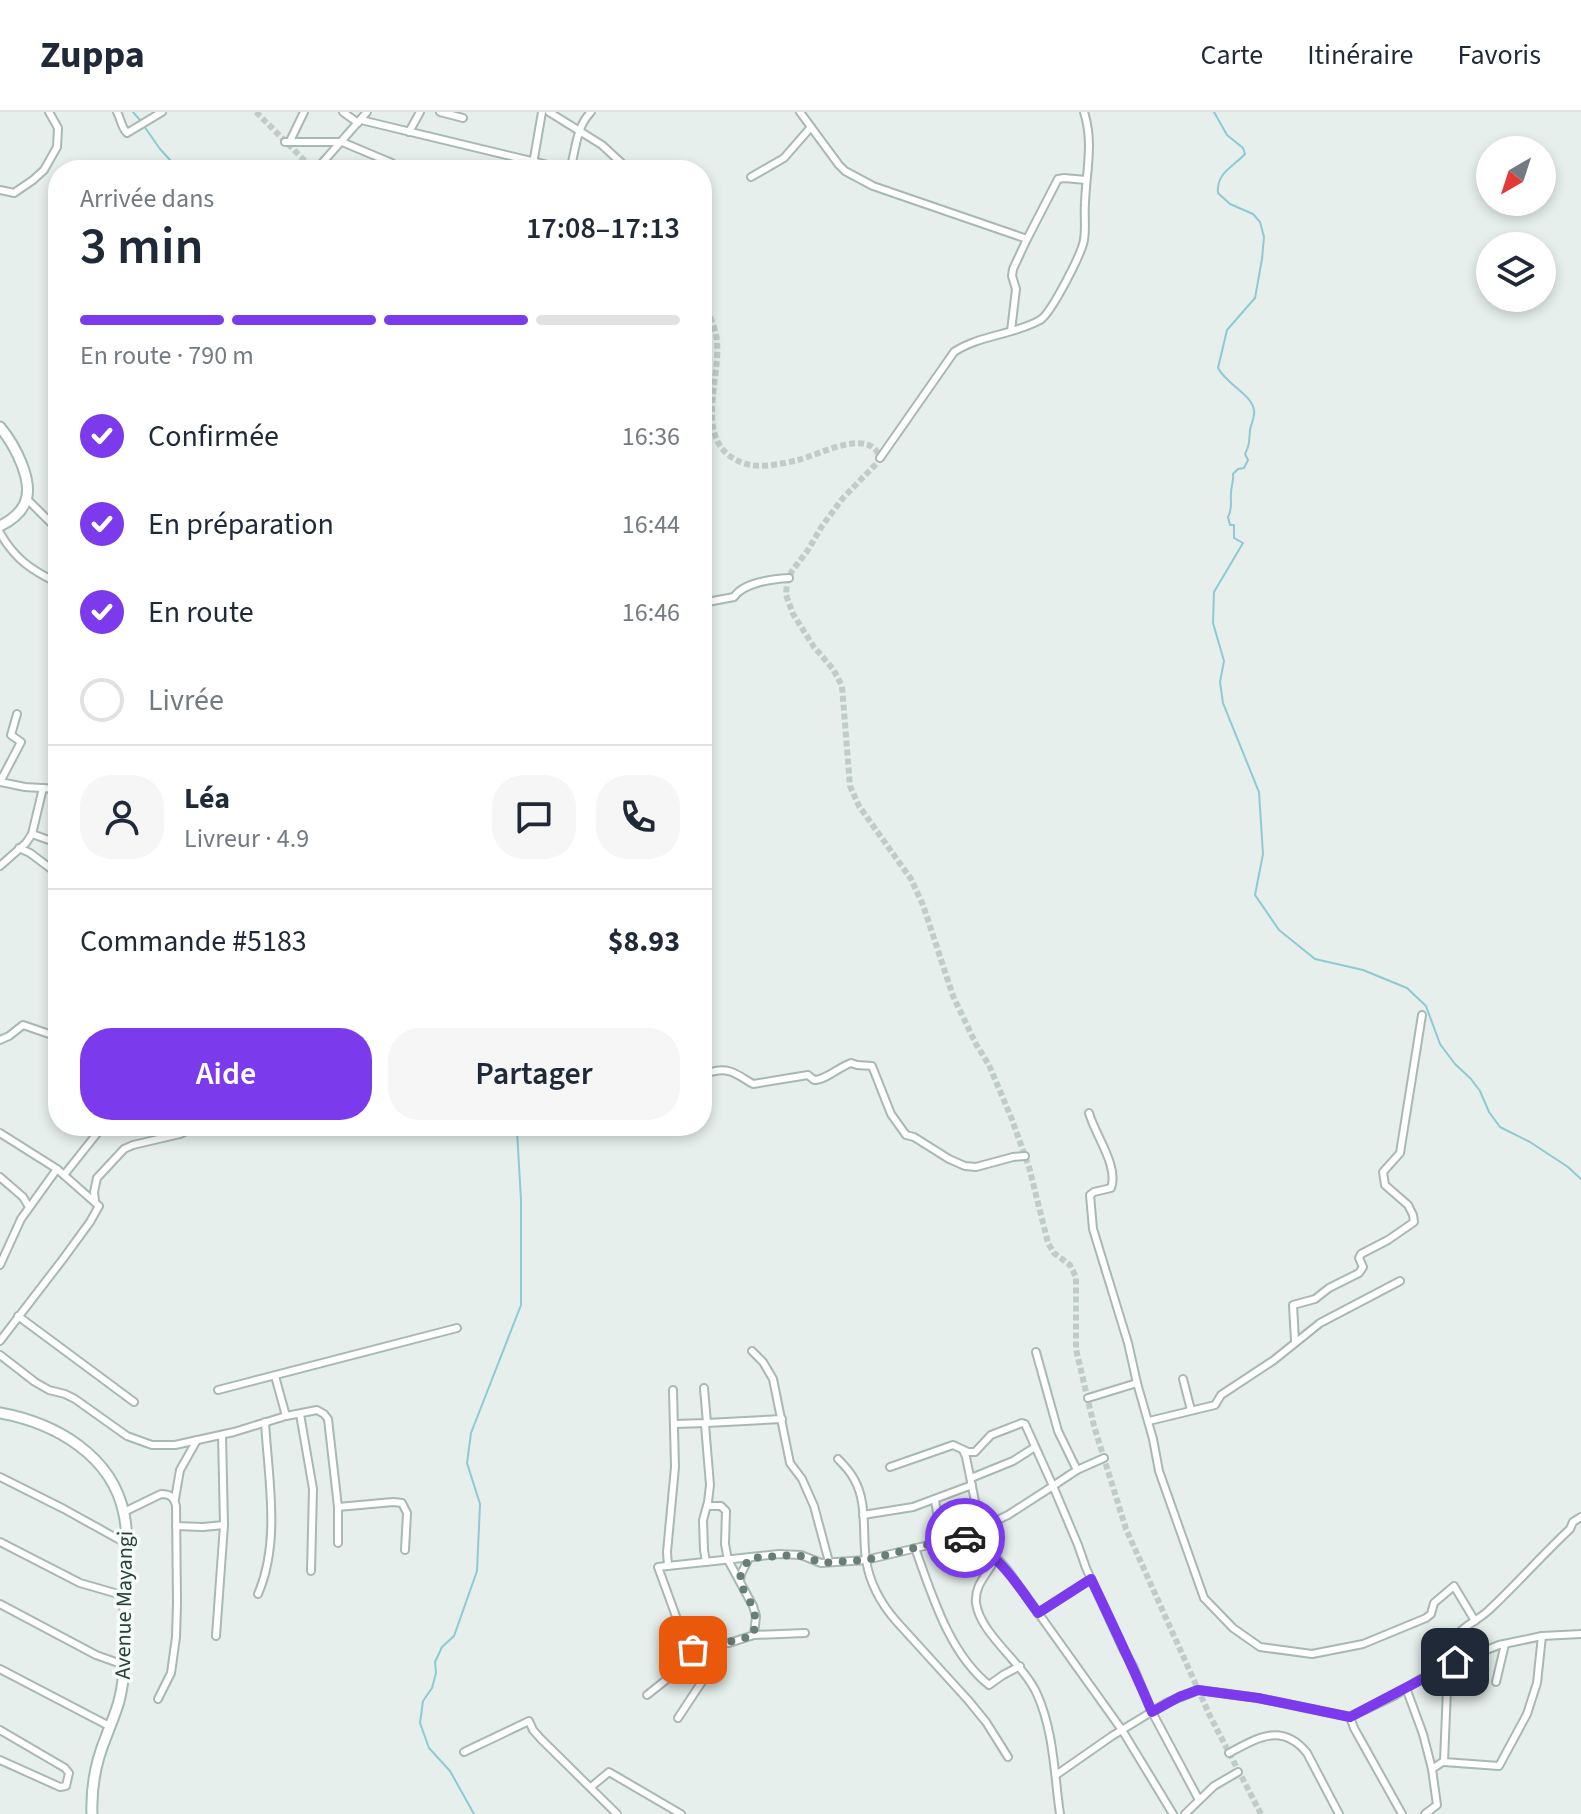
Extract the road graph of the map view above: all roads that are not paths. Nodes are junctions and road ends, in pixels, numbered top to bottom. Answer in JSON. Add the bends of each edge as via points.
{"nodes":[{"id":1,"x":49,"y":112,"type":"edge"},
{"id":2,"x":117,"y":112,"type":"edge"},
{"id":3,"x":162,"y":112,"type":"edge"},
{"id":4,"x":304,"y":112,"type":"edge"},
{"id":5,"x":343,"y":112,"type":"edge"},
{"id":6,"x":367,"y":112,"type":"edge"},
{"id":7,"x":420,"y":112,"type":"edge"},
{"id":8,"x":440,"y":112,"type":"edge"},
{"id":9,"x":542,"y":112,"type":"edge"},
{"id":10,"x":549,"y":112,"type":"edge"},
{"id":11,"x":591,"y":112,"type":"edge"},
{"id":12,"x":800,"y":112,"type":"edge"},
{"id":13,"x":1084,"y":112,"type":"edge"},
{"id":14,"x":463,"y":118,"type":"dead end"},
{"id":15,"x":360,"y":122,"type":"junction"},
{"id":16,"x":811,"y":127,"type":"junction"},
{"id":17,"x":579,"y":130,"type":"junction"},
{"id":18,"x":409,"y":132,"type":"junction"},
{"id":19,"x":342,"y":142,"type":"junction"},
{"id":20,"x":50,"y":160,"type":"edge"},
{"id":21,"x":325,"y":160,"type":"edge"},
{"id":22,"x":385,"y":160,"type":"edge"},
{"id":23,"x":530,"y":160,"type":"edge"},
{"id":24,"x":534,"y":160,"type":"edge"},
{"id":25,"x":572,"y":160,"type":"edge"},
{"id":26,"x":618,"y":160,"type":"edge"},
{"id":27,"x":48,"y":163,"type":"edge"},
{"id":28,"x":751,"y":177,"type":"dead end"},
{"id":29,"x":1086,"y":180,"type":"junction"},
{"id":30,"x":0,"y":190,"type":"edge"},
{"id":31,"x":1027,"y":239,"type":"junction"},
{"id":32,"x":1011,"y":331,"type":"junction"},
{"id":33,"x":0,"y":428,"type":"edge"},
{"id":34,"x":880,"y":458,"type":"dead end"},
{"id":35,"x":27,"y":499,"type":"junction"},
{"id":36,"x":48,"y":520,"type":"edge"},
{"id":37,"x":0,"y":526,"type":"edge"},
{"id":38,"x":0,"y":533,"type":"edge"},
{"id":39,"x":48,"y":578,"type":"edge"},
{"id":40,"x":789,"y":578,"type":"dead end"},
{"id":41,"x":712,"y":601,"type":"edge"},
{"id":42,"x":17,"y":714,"type":"dead end"},
{"id":43,"x":0,"y":782,"type":"edge"},
{"id":44,"x":43,"y":788,"type":"junction"},
{"id":45,"x":48,"y":788,"type":"edge"},
{"id":46,"x":32,"y":834,"type":"junction"},
{"id":47,"x":48,"y":840,"type":"edge"},
{"id":48,"x":19,"y":848,"type":"junction"},
{"id":49,"x":0,"y":866,"type":"edge"},
{"id":50,"x":48,"y":866,"type":"edge"},
{"id":51,"x":1422,"y":1015,"type":"dead end"},
{"id":52,"x":48,"y":1034,"type":"edge"},
{"id":53,"x":0,"y":1040,"type":"edge"},
{"id":54,"x":712,"y":1072,"type":"edge"},
{"id":55,"x":1089,"y":1113,"type":"dead end"},
{"id":56,"x":95,"y":1136,"type":"edge"},
{"id":57,"x":171,"y":1136,"type":"edge"},
{"id":58,"x":1,"y":1137,"type":"edge"},
{"id":59,"x":1025,"y":1156,"type":"dead end"},
{"id":60,"x":57,"y":1169,"type":"junction"},
{"id":61,"x":64,"y":1175,"type":"junction"},
{"id":62,"x":0,"y":1177,"type":"edge"},
{"id":63,"x":95,"y":1201,"type":"junction"},
{"id":64,"x":29,"y":1207,"type":"junction"},
{"id":65,"x":0,"y":1265,"type":"edge"},
{"id":66,"x":1400,"y":1281,"type":"dead end"},
{"id":67,"x":18,"y":1316,"type":"junction"},
{"id":68,"x":457,"y":1328,"type":"dead end"},
{"id":69,"x":0,"y":1341,"type":"edge"},
{"id":70,"x":1295,"y":1341,"type":"junction"},
{"id":71,"x":752,"y":1351,"type":"dead end"},
{"id":72,"x":1036,"y":1352,"type":"dead end"},
{"id":73,"x":0,"y":1355,"type":"edge"},
{"id":74,"x":275,"y":1376,"type":"junction"},
{"id":75,"x":1183,"y":1379,"type":"dead end"},
{"id":76,"x":1137,"y":1383,"type":"junction"},
{"id":77,"x":704,"y":1388,"type":"dead end"},
{"id":78,"x":218,"y":1390,"type":"dead end"},
{"id":79,"x":673,"y":1390,"type":"dead end"},
{"id":80,"x":1088,"y":1398,"type":"dead end"},
{"id":81,"x":134,"y":1402,"type":"dead end"},
{"id":82,"x":1191,"y":1410,"type":"junction"},
{"id":83,"x":0,"y":1413,"type":"edge"},
{"id":84,"x":300,"y":1414,"type":"junction"},
{"id":85,"x":286,"y":1416,"type":"junction"},
{"id":86,"x":782,"y":1419,"type":"junction"},
{"id":87,"x":1149,"y":1421,"type":"junction"},
{"id":88,"x":265,"y":1422,"type":"junction"},
{"id":89,"x":707,"y":1423,"type":"junction"},
{"id":90,"x":674,"y":1424,"type":"junction"},
{"id":91,"x":222,"y":1435,"type":"junction"},
{"id":92,"x":197,"y":1440,"type":"junction"},
{"id":93,"x":1035,"y":1447,"type":"junction"},
{"id":94,"x":963,"y":1450,"type":"junction"},
{"id":95,"x":1104,"y":1458,"type":"dead end"},
{"id":96,"x":838,"y":1459,"type":"dead end"},
{"id":97,"x":890,"y":1467,"type":"dead end"},
{"id":98,"x":1077,"y":1470,"type":"junction"},
{"id":99,"x":0,"y":1477,"type":"edge"},
{"id":100,"x":971,"y":1481,"type":"junction"},
{"id":101,"x":1053,"y":1486,"type":"junction"},
{"id":102,"x":175,"y":1499,"type":"junction"},
{"id":103,"x":935,"y":1500,"type":"junction"},
{"id":104,"x":707,"y":1506,"type":"junction"},
{"id":105,"x":338,"y":1507,"type":"junction"},
{"id":106,"x":124,"y":1512,"type":"junction"},
{"id":107,"x":863,"y":1515,"type":"junction"},
{"id":108,"x":1581,"y":1517,"type":"edge"},
{"id":109,"x":224,"y":1525,"type":"junction"},
{"id":110,"x":176,"y":1526,"type":"junction"},
{"id":111,"x":983,"y":1527,"type":"junction"},
{"id":112,"x":946,"y":1540,"type":"junction"},
{"id":113,"x":0,"y":1542,"type":"edge"},
{"id":114,"x":338,"y":1543,"type":"dead end"},
{"id":115,"x":127,"y":1544,"type":"junction"},
{"id":116,"x":915,"y":1548,"type":"junction"},
{"id":117,"x":405,"y":1550,"type":"dead end"},
{"id":118,"x":749,"y":1558,"type":"junction"},
{"id":119,"x":995,"y":1558,"type":"junction"},
{"id":120,"x":728,"y":1560,"type":"junction"},
{"id":121,"x":866,"y":1560,"type":"junction"},
{"id":122,"x":706,"y":1562,"type":"junction"},
{"id":123,"x":829,"y":1562,"type":"junction"},
{"id":124,"x":668,"y":1566,"type":"junction"},
{"id":125,"x":311,"y":1571,"type":"dead end"},
{"id":126,"x":1091,"y":1579,"type":"junction"},
{"id":127,"x":740,"y":1583,"type":"junction"},
{"id":128,"x":258,"y":1594,"type":"dead end"},
{"id":129,"x":125,"y":1596,"type":"junction"},
{"id":130,"x":0,"y":1604,"type":"edge"},
{"id":131,"x":1038,"y":1613,"type":"junction"},
{"id":132,"x":1475,"y":1621,"type":"junction"},
{"id":133,"x":805,"y":1633,"type":"dead end"},
{"id":134,"x":1581,"y":1634,"type":"edge"},
{"id":135,"x":754,"y":1635,"type":"junction"},
{"id":136,"x":216,"y":1636,"type":"dead end"},
{"id":137,"x":1542,"y":1636,"type":"junction"},
{"id":138,"x":698,"y":1642,"type":"junction"},
{"id":139,"x":1505,"y":1644,"type":"junction"},
{"id":140,"x":687,"y":1658,"type":"junction"},
{"id":141,"x":1451,"y":1664,"type":"junction"},
{"id":142,"x":124,"y":1665,"type":"junction"},
{"id":143,"x":1020,"y":1666,"type":"junction"},
{"id":144,"x":0,"y":1669,"type":"edge"},
{"id":145,"x":1496,"y":1682,"type":"dead end"},
{"id":146,"x":1406,"y":1688,"type":"junction"},
{"id":147,"x":647,"y":1695,"type":"dead end"},
{"id":148,"x":158,"y":1699,"type":"dead end"},
{"id":149,"x":1152,"y":1712,"type":"junction"},
{"id":150,"x":1350,"y":1717,"type":"junction"},
{"id":151,"x":678,"y":1718,"type":"dead end"},
{"id":152,"x":111,"y":1727,"type":"junction"},
{"id":153,"x":0,"y":1730,"type":"edge"},
{"id":154,"x":1122,"y":1730,"type":"junction"},
{"id":155,"x":464,"y":1752,"type":"dead end"},
{"id":156,"x":1229,"y":1753,"type":"dead end"},
{"id":157,"x":1008,"y":1757,"type":"dead end"},
{"id":158,"x":0,"y":1760,"type":"edge"},
{"id":159,"x":1444,"y":1762,"type":"junction"},
{"id":160,"x":1432,"y":1769,"type":"junction"},
{"id":161,"x":1238,"y":1772,"type":"dead end"},
{"id":162,"x":1056,"y":1775,"type":"junction"},
{"id":163,"x":591,"y":1787,"type":"junction"},
{"id":164,"x":1199,"y":1800,"type":"junction"},
{"id":165,"x":1397,"y":1805,"type":"junction"},
{"id":166,"x":92,"y":1814,"type":"edge"},
{"id":167,"x":617,"y":1814,"type":"edge"},
{"id":168,"x":681,"y":1814,"type":"edge"},
{"id":169,"x":1060,"y":1814,"type":"edge"},
{"id":170,"x":1173,"y":1814,"type":"edge"},
{"id":171,"x":1185,"y":1814,"type":"edge"},
{"id":172,"x":1339,"y":1814,"type":"edge"},
{"id":173,"x":1389,"y":1814,"type":"edge"},
{"id":174,"x":1402,"y":1814,"type":"edge"},
{"id":175,"x":1425,"y":1814,"type":"edge"}],
"edges":[{"from":1,"to":20,"type":"street","via":[[58,128]]},
{"from":2,"to":3,"type":"street","via":[[127,133]]},
{"from":4,"to":19,"type":"street","via":[[288,141]]},
{"from":5,"to":15,"type":"street"},
{"from":6,"to":15,"type":"street"},
{"from":7,"to":18,"type":"street"},
{"from":8,"to":14,"type":"street"},
{"from":9,"to":24,"type":"street"},
{"from":10,"to":17,"type":"street"},
{"from":11,"to":17,"type":"street"},
{"from":12,"to":16,"type":"street"},
{"from":13,"to":29,"type":"street","via":[[1090,132]]},
{"from":15,"to":18,"type":"street"},
{"from":15,"to":19,"type":"street"},
{"from":16,"to":28,"type":"street","via":[[784,158]]},
{"from":16,"to":31,"type":"street","via":[[845,171],[873,186]]},
{"from":17,"to":25,"type":"street"},
{"from":17,"to":26,"type":"street"},
{"from":18,"to":23,"type":"street"},
{"from":19,"to":21,"type":"street"},
{"from":19,"to":22,"type":"street"},
{"from":27,"to":30,"type":"street","via":[[14,193]]},
{"from":29,"to":31,"type":"street","via":[[1058,179]]},
{"from":29,"to":32,"type":"street","via":[[1084,243],[1055,304],[1041,320]]},
{"from":31,"to":32,"type":"street","via":[[1013,269]]},
{"from":32,"to":34,"type":"street","via":[[954,352]]},
{"from":33,"to":35,"type":"street","via":[[18,456]]},
{"from":35,"to":36,"type":"street"},
{"from":35,"to":37,"type":"street"},
{"from":38,"to":39,"type":"street","via":[[11,551]]},
{"from":40,"to":41,"type":"street","via":[[764,580],[734,597]]},
{"from":42,"to":43,"type":"street","via":[[11,735],[21,742]]},
{"from":43,"to":44,"type":"street"},
{"from":44,"to":45,"type":"street"},
{"from":44,"to":46,"type":"street"},
{"from":46,"to":47,"type":"street"},
{"from":46,"to":48,"type":"street"},
{"from":48,"to":49,"type":"street"},
{"from":48,"to":50,"type":"street"},
{"from":51,"to":70,"type":"street","via":[[1400,1153],[1383,1172],[1384,1184],[1408,1205],[1414,1222],[1361,1254],[1359,1273],[1315,1299],[1293,1305]]},
{"from":52,"to":53,"type":"street","via":[[23,1025]]},
{"from":54,"to":59,"type":"street","via":[[737,1073],[755,1084],[808,1075],[820,1080],[851,1063],[872,1066],[891,1114],[906,1135],[965,1166]]},
{"from":55,"to":76,"type":"street","via":[[1108,1155],[1113,1183],[1090,1195],[1093,1229]]},
{"from":56,"to":61,"type":"street"},
{"from":57,"to":63,"type":"street","via":[[124,1149],[97,1178]]},
{"from":58,"to":60,"type":"street"},
{"from":60,"to":61,"type":"street"},
{"from":60,"to":64,"type":"street"},
{"from":61,"to":63,"type":"street"},
{"from":62,"to":64,"type":"street"},
{"from":63,"to":67,"type":"street","via":[[99,1208],[90,1222]]},
{"from":64,"to":65,"type":"street"},
{"from":66,"to":70,"type":"street"},
{"from":67,"to":69,"type":"street"},
{"from":67,"to":81,"type":"street"},
{"from":68,"to":74,"type":"street"},
{"from":70,"to":82,"type":"street","via":[[1221,1395],[1215,1405]]},
{"from":71,"to":86,"type":"street","via":[[773,1379]]},
{"from":72,"to":98,"type":"street","via":[[1058,1431]]},
{"from":73,"to":92,"type":"street","via":[[127,1436],[162,1446]]},
{"from":74,"to":78,"type":"street"},
{"from":74,"to":85,"type":"street"},
{"from":75,"to":82,"type":"street"},
{"from":76,"to":80,"type":"street"},
{"from":76,"to":87,"type":"street"},
{"from":77,"to":89,"type":"street"},
{"from":79,"to":90,"type":"street"},
{"from":82,"to":87,"type":"street"},
{"from":83,"to":106,"type":"street","name":"Avenue Mayangi","via":[[51,1428],[81,1447],[105,1470]]},
{"from":84,"to":85,"type":"street"},
{"from":84,"to":105,"type":"street","via":[[317,1410],[328,1419]]},
{"from":84,"to":125,"type":"street","via":[[313,1489]]},
{"from":85,"to":88,"type":"street"},
{"from":86,"to":89,"type":"street"},
{"from":86,"to":123,"type":"street","via":[[790,1463],[814,1506]]},
{"from":87,"to":132,"type":"street","via":[[1161,1479],[1204,1598],[1247,1640],[1260,1647],[1312,1654],[1363,1644],[1426,1618],[1454,1586]]},
{"from":88,"to":91,"type":"street"},
{"from":88,"to":128,"type":"street","via":[[271,1518],[267,1569]]},
{"from":89,"to":90,"type":"street"},
{"from":89,"to":104,"type":"street"},
{"from":90,"to":124,"type":"street"},
{"from":91,"to":92,"type":"street"},
{"from":91,"to":109,"type":"street"},
{"from":92,"to":102,"type":"street","via":[[180,1470]]},
{"from":93,"to":94,"type":"street","via":[[1022,1423],[991,1435],[975,1452]]},
{"from":93,"to":100,"type":"street"},
{"from":93,"to":101,"type":"street"},
{"from":94,"to":97,"type":"street","via":[[955,1445]]},
{"from":94,"to":100,"type":"street"},
{"from":95,"to":98,"type":"street"},
{"from":96,"to":107,"type":"street","via":[[856,1481]]},
{"from":98,"to":101,"type":"street"},
{"from":99,"to":115,"type":"street"},
{"from":100,"to":103,"type":"street"},
{"from":100,"to":111,"type":"street"},
{"from":101,"to":111,"type":"street"},
{"from":101,"to":126,"type":"street"},
{"from":102,"to":106,"type":"street","via":[[161,1494]]},
{"from":102,"to":110,"type":"street"},
{"from":103,"to":107,"type":"street"},
{"from":103,"to":112,"type":"street"},
{"from":104,"to":120,"type":"street","via":[[726,1511]]},
{"from":104,"to":122,"type":"street"},
{"from":105,"to":114,"type":"street"},
{"from":105,"to":117,"type":"street","via":[[402,1503]]},
{"from":106,"to":115,"type":"street","name":"Avenue Mayangi"},
{"from":107,"to":121,"type":"street"},
{"from":108,"to":132,"type":"street"},
{"from":109,"to":110,"type":"street"},
{"from":109,"to":136,"type":"street"},
{"from":110,"to":148,"type":"street","via":[[173,1662]]},
{"from":111,"to":119,"type":"street"},
{"from":112,"to":116,"type":"street"},
{"from":112,"to":119,"type":"street","via":[[964,1538]]},
{"from":113,"to":129,"type":"street","via":[[80,1583]]},
{"from":115,"to":129,"type":"street","name":"Avenue Mayangi"},
{"from":116,"to":121,"type":"street"},
{"from":116,"to":143,"type":"street","via":[[941,1617],[975,1671],[989,1685]]},
{"from":118,"to":120,"type":"street"},
{"from":118,"to":123,"type":"street","via":[[794,1555]]},
{"from":118,"to":127,"type":"street"},
{"from":119,"to":131,"type":"street"},
{"from":119,"to":143,"type":"street","via":[[978,1586],[977,1608]]},
{"from":120,"to":122,"type":"street"},
{"from":120,"to":127,"type":"street"},
{"from":121,"to":123,"type":"street"},
{"from":121,"to":157,"type":"street","via":[[884,1608],[968,1700]]},
{"from":122,"to":124,"type":"street"},
{"from":124,"to":138,"type":"street","via":[[658,1567],[675,1618],[683,1633]]},
{"from":126,"to":131,"type":"street"},
{"from":126,"to":149,"type":"street"},
{"from":127,"to":135,"type":"street","via":[[755,1611]]},
{"from":129,"to":142,"type":"street","name":"Avenue Mayangi"},
{"from":130,"to":142,"type":"street"},
{"from":131,"to":154,"type":"street"},
{"from":132,"to":141,"type":"street","via":[[1453,1641]]},
{"from":133,"to":135,"type":"street"},
{"from":134,"to":137,"type":"street"},
{"from":135,"to":138,"type":"street","via":[[729,1643]]},
{"from":137,"to":139,"type":"street"},
{"from":137,"to":159,"type":"street","via":[[1527,1714],[1499,1766]]},
{"from":138,"to":140,"type":"street"},
{"from":139,"to":141,"type":"street"},
{"from":139,"to":145,"type":"street"},
{"from":140,"to":147,"type":"street"},
{"from":140,"to":151,"type":"street","via":[[709,1671]]},
{"from":141,"to":146,"type":"street"},
{"from":141,"to":159,"type":"street"},
{"from":142,"to":152,"type":"street","name":"Avenue Mayangi"},
{"from":143,"to":162,"type":"street","via":[[1044,1713]]},
{"from":144,"to":152,"type":"street"},
{"from":146,"to":150,"type":"street"},
{"from":146,"to":160,"type":"street"},
{"from":149,"to":150,"type":"street","via":[[1198,1690]]},
{"from":149,"to":154,"type":"street"},
{"from":149,"to":164,"type":"street"},
{"from":150,"to":165,"type":"street"},
{"from":152,"to":166,"type":"street","name":"Avenue Mayangi","via":[[95,1776]]},
{"from":153,"to":158,"type":"street","via":[[65,1768],[67,1784],[60,1787]]},
{"from":154,"to":162,"type":"street"},
{"from":154,"to":170,"type":"street"},
{"from":155,"to":163,"type":"street","via":[[529,1721]]},
{"from":156,"to":172,"type":"street","via":[[1264,1735],[1292,1741],[1307,1753]]},
{"from":159,"to":160,"type":"street"},
{"from":160,"to":175,"type":"street","via":[[1437,1805]]},
{"from":161,"to":164,"type":"street"},
{"from":162,"to":169,"type":"street"},
{"from":163,"to":167,"type":"street"},
{"from":163,"to":168,"type":"street","via":[[609,1772]]},
{"from":164,"to":171,"type":"street"},
{"from":165,"to":173,"type":"street"},
{"from":165,"to":174,"type":"street"}]}
